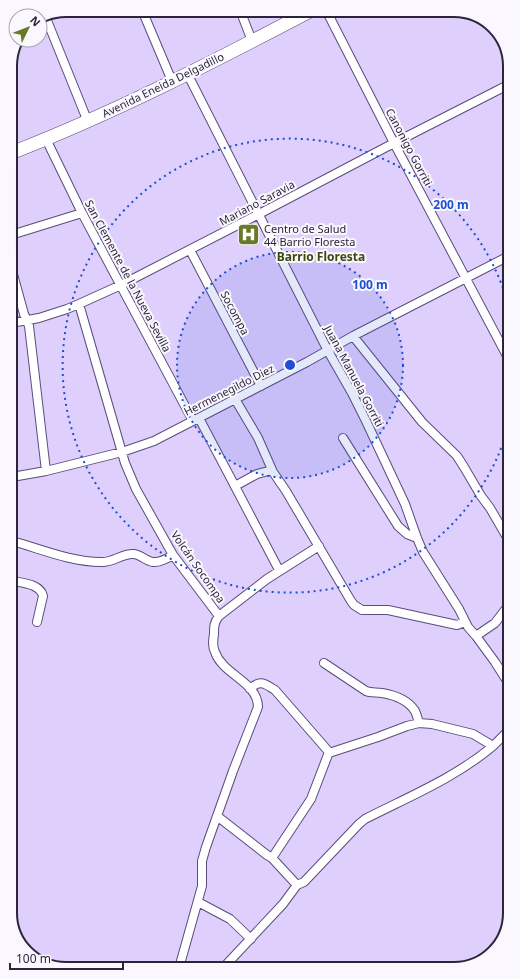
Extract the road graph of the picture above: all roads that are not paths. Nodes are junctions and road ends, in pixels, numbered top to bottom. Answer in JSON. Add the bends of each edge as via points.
{"nodes":[{"id":1,"x":145,"y":17,"type":"edge"},
{"id":2,"x":243,"y":17,"type":"edge"},
{"id":3,"x":298,"y":17,"type":"edge"},
{"id":4,"x":330,"y":17,"type":"edge"},
{"id":5,"x":48,"y":23,"type":"edge"},
{"id":6,"x":252,"y":41,"type":"junction"},
{"id":7,"x":187,"y":73,"type":"junction"},
{"id":8,"x":172,"y":81,"type":"junction"},
{"id":9,"x":503,"y":88,"type":"edge"},
{"id":10,"x":88,"y":122,"type":"junction"},
{"id":11,"x":46,"y":139,"type":"junction"},
{"id":12,"x":394,"y":143,"type":"junction"},
{"id":13,"x":17,"y":150,"type":"edge"},
{"id":14,"x":82,"y":213,"type":"junction"},
{"id":15,"x":259,"y":214,"type":"junction"},
{"id":16,"x":17,"y":233,"type":"edge"},
{"id":17,"x":190,"y":250,"type":"junction"},
{"id":18,"x":503,"y":259,"type":"edge"},
{"id":19,"x":466,"y":279,"type":"junction"},
{"id":20,"x":121,"y":285,"type":"junction"},
{"id":21,"x":17,"y":289,"type":"edge"},
{"id":22,"x":79,"y":304,"type":"junction"},
{"id":23,"x":27,"y":321,"type":"junction"},
{"id":24,"x":17,"y":322,"type":"edge"},
{"id":25,"x":353,"y":336,"type":"junction"},
{"id":26,"x":503,"y":348,"type":"edge"},
{"id":27,"x":328,"y":351,"type":"junction"},
{"id":28,"x":261,"y":386,"type":"junction"},
{"id":29,"x":235,"y":399,"type":"junction"},
{"id":30,"x":196,"y":420,"type":"junction"},
{"id":31,"x":344,"y":438,"type":"dead end"},
{"id":32,"x":122,"y":452,"type":"junction"},
{"id":33,"x":272,"y":470,"type":"junction"},
{"id":34,"x":46,"y":471,"type":"junction"},
{"id":35,"x":17,"y":475,"type":"edge"},
{"id":36,"x":235,"y":486,"type":"junction"},
{"id":37,"x":503,"y":530,"type":"edge"},
{"id":38,"x":417,"y":538,"type":"junction"},
{"id":39,"x":17,"y":542,"type":"edge"},
{"id":40,"x":319,"y":546,"type":"junction"},
{"id":41,"x":173,"y":555,"type":"junction"},
{"id":42,"x":279,"y":570,"type":"junction"},
{"id":43,"x":17,"y":582,"type":"edge"},
{"id":44,"x":503,"y":613,"type":"edge"},
{"id":45,"x":219,"y":616,"type":"junction"},
{"id":46,"x":37,"y":622,"type":"dead end"},
{"id":47,"x":465,"y":622,"type":"junction"},
{"id":48,"x":476,"y":636,"type":"junction"},
{"id":49,"x":324,"y":663,"type":"dead end"},
{"id":50,"x":503,"y":675,"type":"edge"},
{"id":51,"x":250,"y":688,"type":"junction"},
{"id":52,"x":419,"y":723,"type":"junction"},
{"id":53,"x":503,"y":736,"type":"edge"},
{"id":54,"x":493,"y":746,"type":"junction"},
{"id":55,"x":329,"y":752,"type":"junction"},
{"id":56,"x":217,"y":816,"type":"junction"},
{"id":57,"x":272,"y":858,"type":"junction"},
{"id":58,"x":297,"y":885,"type":"junction"},
{"id":59,"x":198,"y":902,"type":"junction"},
{"id":60,"x":251,"y":939,"type":"junction"},
{"id":61,"x":181,"y":962,"type":"edge"},
{"id":62,"x":229,"y":962,"type":"edge"}],
"edges":[{"from":1,"to":8,"type":"street"},
{"from":2,"to":6,"type":"street"},
{"from":3,"to":6,"type":"main road","name":"Avenida Eneida Delgadillo"},
{"from":4,"to":12,"type":"street","name":"Canonigo Gorriti"},
{"from":5,"to":10,"type":"street"},
{"from":6,"to":7,"type":"main road","name":"Avenida Eneida Delgadillo"},
{"from":7,"to":8,"type":"main road","name":"Avenida Eneida Delgadillo"},
{"from":7,"to":15,"type":"street","name":"Juana Manuela Gorriti"},
{"from":8,"to":10,"type":"main road","name":"Avenida Eneida Delgadillo"},
{"from":9,"to":12,"type":"street","name":"Mariano Saravia"},
{"from":10,"to":11,"type":"main road","name":"Avenida Eneida Delgadillo"},
{"from":11,"to":13,"type":"main road","name":"Avenida Eneida Delgadillo"},
{"from":11,"to":14,"type":"street","name":"San Clemente de la Nueva Sevilla"},
{"from":12,"to":15,"type":"street","name":"Mariano Saravia"},
{"from":12,"to":19,"type":"street","name":"Canonigo Gorriti"},
{"from":14,"to":16,"type":"street"},
{"from":14,"to":20,"type":"street","name":"San Clemente de la Nueva Sevilla"},
{"from":15,"to":17,"type":"street","name":"Mariano Saravia"},
{"from":15,"to":27,"type":"street","name":"Juana Manuela Gorriti"},
{"from":17,"to":20,"type":"street","name":"Mariano Saravia"},
{"from":17,"to":28,"type":"street","name":"Socompa"},
{"from":18,"to":19,"type":"street","name":"Hermenegildo Diez"},
{"from":19,"to":25,"type":"street","name":"Hermenegildo Diez"},
{"from":19,"to":26,"type":"street","name":"Canonigo Gorriti"},
{"from":20,"to":22,"type":"street","name":"Mariano Saravia"},
{"from":20,"to":30,"type":"street","name":"San Clemente de la Nueva Sevilla"},
{"from":21,"to":23,"type":"street"},
{"from":22,"to":23,"type":"street","name":"Mariano Saravia"},
{"from":22,"to":32,"type":"street","name":"Volcán Socompa"},
{"from":23,"to":24,"type":"street","name":"Mariano Saravia"},
{"from":23,"to":34,"type":"street"},
{"from":25,"to":27,"type":"street","name":"Hermenegildo Diez"},
{"from":25,"to":37,"type":"street","via":[[422,422],[457,456]]},
{"from":27,"to":28,"type":"street","name":"Hermenegildo Diez"},
{"from":27,"to":38,"type":"street","name":"Juana Manuela Gorriti","via":[[366,421],[405,504]]},
{"from":28,"to":29,"type":"street","name":"Hermenegildo Diez"},
{"from":29,"to":30,"type":"street","name":"Hermenegildo Diez"},
{"from":29,"to":33,"type":"street","via":[[258,438]]},
{"from":30,"to":32,"type":"street","name":"Hermenegildo Diez","via":[[154,441]]},
{"from":30,"to":36,"type":"street","name":"San Clemente de la Nueva Sevilla"},
{"from":31,"to":38,"type":"street","via":[[398,526]]},
{"from":32,"to":34,"type":"street","name":"Hermenegildo Diez"},
{"from":32,"to":41,"type":"street","name":"Volcán Socompa","via":[[136,489]]},
{"from":33,"to":36,"type":"street","via":[[257,474]]},
{"from":33,"to":40,"type":"street"},
{"from":34,"to":35,"type":"street","name":"Hermenegildo Diez"},
{"from":36,"to":42,"type":"street","name":"San Clemente de la Nueva Sevilla"},
{"from":38,"to":47,"type":"street","name":"Juana Manuela Gorriti"},
{"from":39,"to":41,"type":"street","via":[[67,557],[103,562],[131,554],[153,562]]},
{"from":40,"to":42,"type":"street"},
{"from":40,"to":47,"type":"street","via":[[351,601],[358,608],[388,610],[457,625]]},
{"from":41,"to":45,"type":"street","name":"Volcán Socompa"},
{"from":42,"to":45,"type":"street"},
{"from":43,"to":46,"type":"street","via":[[36,586],[42,592]]},
{"from":44,"to":48,"type":"street","via":[[495,623]]},
{"from":45,"to":51,"type":"street","name":"Volcán Socompa","via":[[214,626],[214,652],[223,665]]},
{"from":47,"to":48,"type":"street","name":"Juana Manuela Gorriti"},
{"from":48,"to":50,"type":"street","name":"Juana Manuela Gorriti"},
{"from":49,"to":52,"type":"street","via":[[366,691],[405,701],[415,712]]},
{"from":51,"to":55,"type":"street","via":[[259,683],[275,690]]},
{"from":51,"to":56,"type":"street","name":"Volcán Socompa","via":[[257,699],[258,707]]},
{"from":52,"to":54,"type":"street","via":[[473,734]]},
{"from":52,"to":55,"type":"street"},
{"from":53,"to":54,"type":"street"},
{"from":54,"to":58,"type":"street","via":[[462,769],[365,819],[304,882]]},
{"from":55,"to":57,"type":"street","via":[[311,799]]},
{"from":56,"to":57,"type":"street"},
{"from":56,"to":59,"type":"street","name":"Volcán Socompa","via":[[202,861],[202,886]]},
{"from":57,"to":58,"type":"street"},
{"from":58,"to":60,"type":"street"},
{"from":59,"to":60,"type":"street","via":[[230,920]]},
{"from":59,"to":61,"type":"street","name":"Volcán Socompa"},
{"from":60,"to":62,"type":"street"}]}
